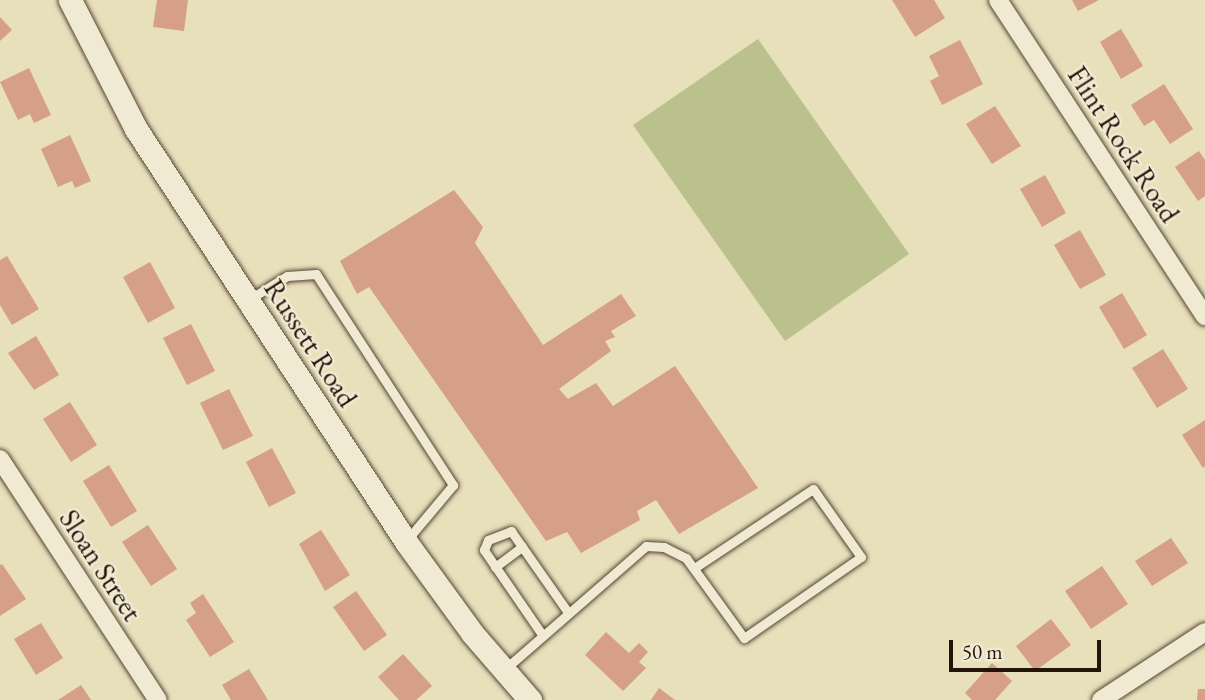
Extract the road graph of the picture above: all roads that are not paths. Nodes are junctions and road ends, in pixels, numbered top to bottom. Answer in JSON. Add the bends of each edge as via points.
{"nodes":[{"id":1,"x":71,"y":0,"type":"edge"},
{"id":2,"x":998,"y":0,"type":"edge"},
{"id":3,"x":248,"y":300,"type":"junction"},
{"id":4,"x":1205,"y":316,"type":"edge"},
{"id":5,"x":0,"y":459,"type":"edge"},
{"id":6,"x":406,"y":542,"type":"junction"},
{"id":7,"x":522,"y":547,"type":"junction"},
{"id":8,"x":495,"y":566,"type":"junction"},
{"id":9,"x":694,"y":568,"type":"junction"},
{"id":10,"x":567,"y":611,"type":"junction"},
{"id":11,"x":1205,"y":632,"type":"edge"},
{"id":12,"x":541,"y":633,"type":"junction"},
{"id":13,"x":504,"y":670,"type":"junction"},
{"id":14,"x":158,"y":700,"type":"edge"},
{"id":15,"x":530,"y":700,"type":"edge"},
{"id":16,"x":1101,"y":700,"type":"edge"}],
"edges":[{"from":1,"to":3,"type":"street","name":"Russett Road","via":[[136,129]]},
{"from":2,"to":4,"type":"street","name":"Flint Rock Road"},
{"from":3,"to":6,"type":"street","name":"Russett Road"},
{"from":3,"to":6,"type":"lane","via":[[287,275],[316,274],[324,286],[453,485]]},
{"from":5,"to":14,"type":"street","name":"Sloan Street"},
{"from":6,"to":13,"type":"street","name":"Russett Road"},
{"from":7,"to":8,"type":"lane"},
{"from":7,"to":8,"type":"lane","via":[[511,531],[488,540],[484,550]]},
{"from":7,"to":10,"type":"lane"},
{"from":8,"to":12,"type":"lane"},
{"from":9,"to":9,"type":"lane","via":[[744,638],[860,557],[813,489]]},
{"from":9,"to":10,"type":"lane","via":[[687,558],[664,547],[646,545]]},
{"from":10,"to":12,"type":"lane"},
{"from":11,"to":16,"type":"street"},
{"from":12,"to":13,"type":"lane"},
{"from":13,"to":15,"type":"street","name":"Russett Road"}]}
